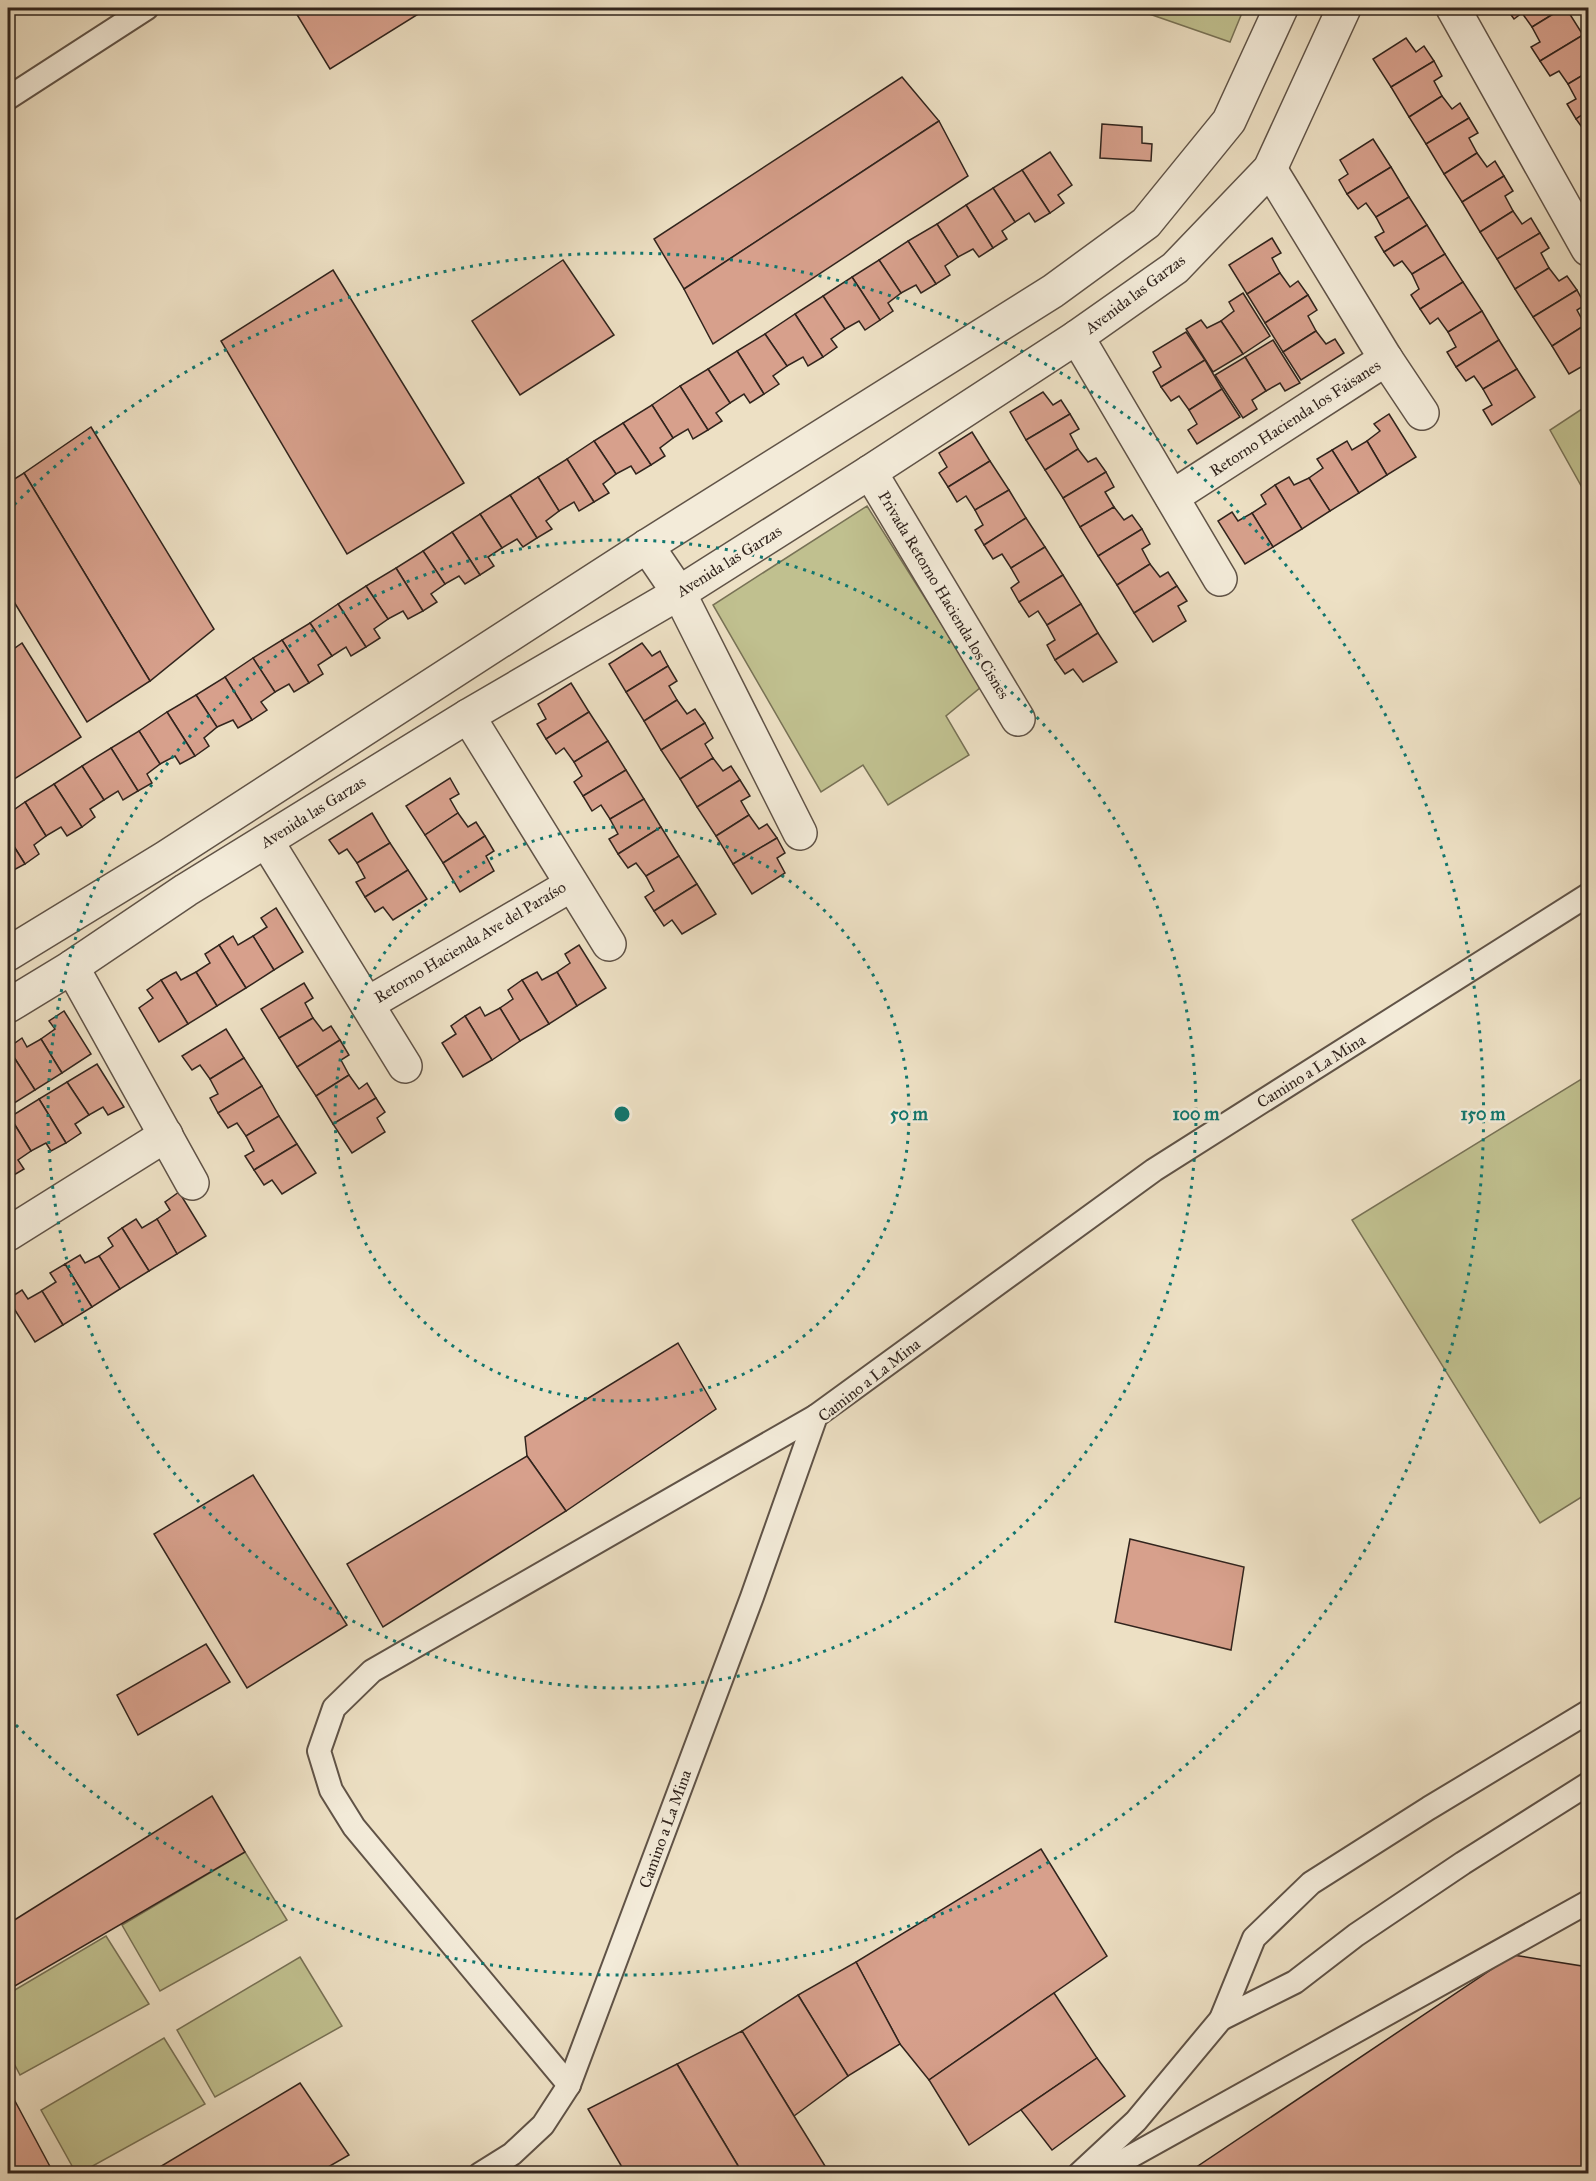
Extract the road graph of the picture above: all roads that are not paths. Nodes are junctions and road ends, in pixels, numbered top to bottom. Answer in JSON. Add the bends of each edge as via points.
{"nodes":[{"id":1,"x":147,"y":8,"type":"edge"},
{"id":2,"x":1281,"y":8,"type":"edge"},
{"id":3,"x":1344,"y":8,"type":"edge"},
{"id":4,"x":1453,"y":8,"type":"edge"},
{"id":5,"x":8,"y":98,"type":"edge"},
{"id":6,"x":1270,"y":169,"type":"junction"},
{"id":7,"x":1585,"y":234,"type":"edge"},
{"id":8,"x":1077,"y":337,"type":"junction"},
{"id":9,"x":1386,"y":359,"type":"junction"},
{"id":10,"x":1422,"y":413,"type":"dead end"},
{"id":11,"x":870,"y":472,"type":"junction"},
{"id":12,"x":1172,"y":497,"type":"junction"},
{"id":13,"x":647,"y":546,"type":"junction"},
{"id":14,"x":1220,"y":579,"type":"dead end"},
{"id":15,"x":679,"y":593,"type":"junction"},
{"id":16,"x":468,"y":716,"type":"junction"},
{"id":17,"x":1018,"y":719,"type":"dead end"},
{"id":18,"x":800,"y":833,"type":"dead end"},
{"id":19,"x":267,"y":842,"type":"junction"},
{"id":20,"x":165,"y":858,"type":"junction"},
{"id":21,"x":571,"y":885,"type":"junction"},
{"id":22,"x":186,"y":890,"type":"junction"},
{"id":23,"x":1588,"y":894,"type":"edge"},
{"id":24,"x":609,"y":944,"type":"dead end"},
{"id":25,"x":8,"y":954,"type":"edge"},
{"id":26,"x":72,"y":967,"type":"junction"},
{"id":27,"x":367,"y":1004,"type":"junction"},
{"id":28,"x":8,"y":1006,"type":"edge"},
{"id":29,"x":405,"y":1066,"type":"dead end"},
{"id":30,"x":166,"y":1135,"type":"junction"},
{"id":31,"x":192,"y":1184,"type":"dead end"},
{"id":32,"x":8,"y":1234,"type":"edge"},
{"id":33,"x":816,"y":1416,"type":"junction"},
{"id":34,"x":1588,"y":1712,"type":"edge"},
{"id":35,"x":1588,"y":1784,"type":"edge"},
{"id":36,"x":1588,"y":1902,"type":"edge"},
{"id":37,"x":1221,"y":2019,"type":"junction"},
{"id":38,"x":569,"y":2085,"type":"junction"},
{"id":39,"x":480,"y":2174,"type":"edge"},
{"id":40,"x":1079,"y":2174,"type":"edge"},
{"id":41,"x":1099,"y":2174,"type":"edge"}],
"edges":[{"from":1,"to":5,"type":"lane"},
{"from":2,"to":13,"type":"street","via":[[1229,121],[1146,223],[1053,291]]},
{"from":3,"to":6,"type":"street","name":"Avenida las Garzas"},
{"from":4,"to":7,"type":"street"},
{"from":6,"to":8,"type":"street","name":"Avenida las Garzas","via":[[1175,268]]},
{"from":6,"to":9,"type":"street","name":"Retorno Hacienda los Faisanes"},
{"from":8,"to":11,"type":"street","name":"Avenida las Garzas"},
{"from":8,"to":12,"type":"street"},
{"from":9,"to":10,"type":"street"},
{"from":9,"to":12,"type":"street","name":"Retorno Hacienda los Faisanes"},
{"from":11,"to":15,"type":"street","name":"Avenida las Garzas"},
{"from":11,"to":17,"type":"street","name":"Privada Retorno Hacienda los Cisnes"},
{"from":12,"to":14,"type":"street"},
{"from":13,"to":15,"type":"street"},
{"from":13,"to":20,"type":"street"},
{"from":15,"to":16,"type":"street","name":"Avenida las Garzas"},
{"from":15,"to":18,"type":"street"},
{"from":16,"to":19,"type":"street","name":"Avenida las Garzas"},
{"from":16,"to":21,"type":"street","name":"Retorno Hacienda Ave del Paraíso"},
{"from":19,"to":22,"type":"street","name":"Avenida las Garzas"},
{"from":19,"to":27,"type":"street","name":"Retorno Hacienda Ave del Paraíso"},
{"from":20,"to":22,"type":"street"},
{"from":20,"to":25,"type":"street"},
{"from":21,"to":24,"type":"street"},
{"from":21,"to":27,"type":"street","name":"Retorno Hacienda Ave del Paraíso"},
{"from":22,"to":26,"type":"street","name":"Avenida las Garzas"},
{"from":23,"to":33,"type":"lane","name":"Camino a La Mina","via":[[1154,1170]]},
{"from":26,"to":28,"type":"street","name":"Avenida las Garzas"},
{"from":26,"to":30,"type":"street"},
{"from":27,"to":29,"type":"street"},
{"from":30,"to":31,"type":"street"},
{"from":30,"to":32,"type":"street"},
{"from":33,"to":38,"type":"lane","name":"Camino a La Mina"},
{"from":33,"to":38,"type":"lane","via":[[372,1671],[334,1708],[319,1751],[331,1790],[354,1827]]},
{"from":34,"to":37,"type":"lane","via":[[1311,1883],[1254,1938]]},
{"from":35,"to":37,"type":"lane","via":[[1356,1935],[1294,1982]]},
{"from":36,"to":41,"type":"lane"},
{"from":37,"to":40,"type":"lane","via":[[1136,2121]]},
{"from":38,"to":39,"type":"lane","name":"Camino a La Mina","via":[[543,2125],[512,2154]]}]}
